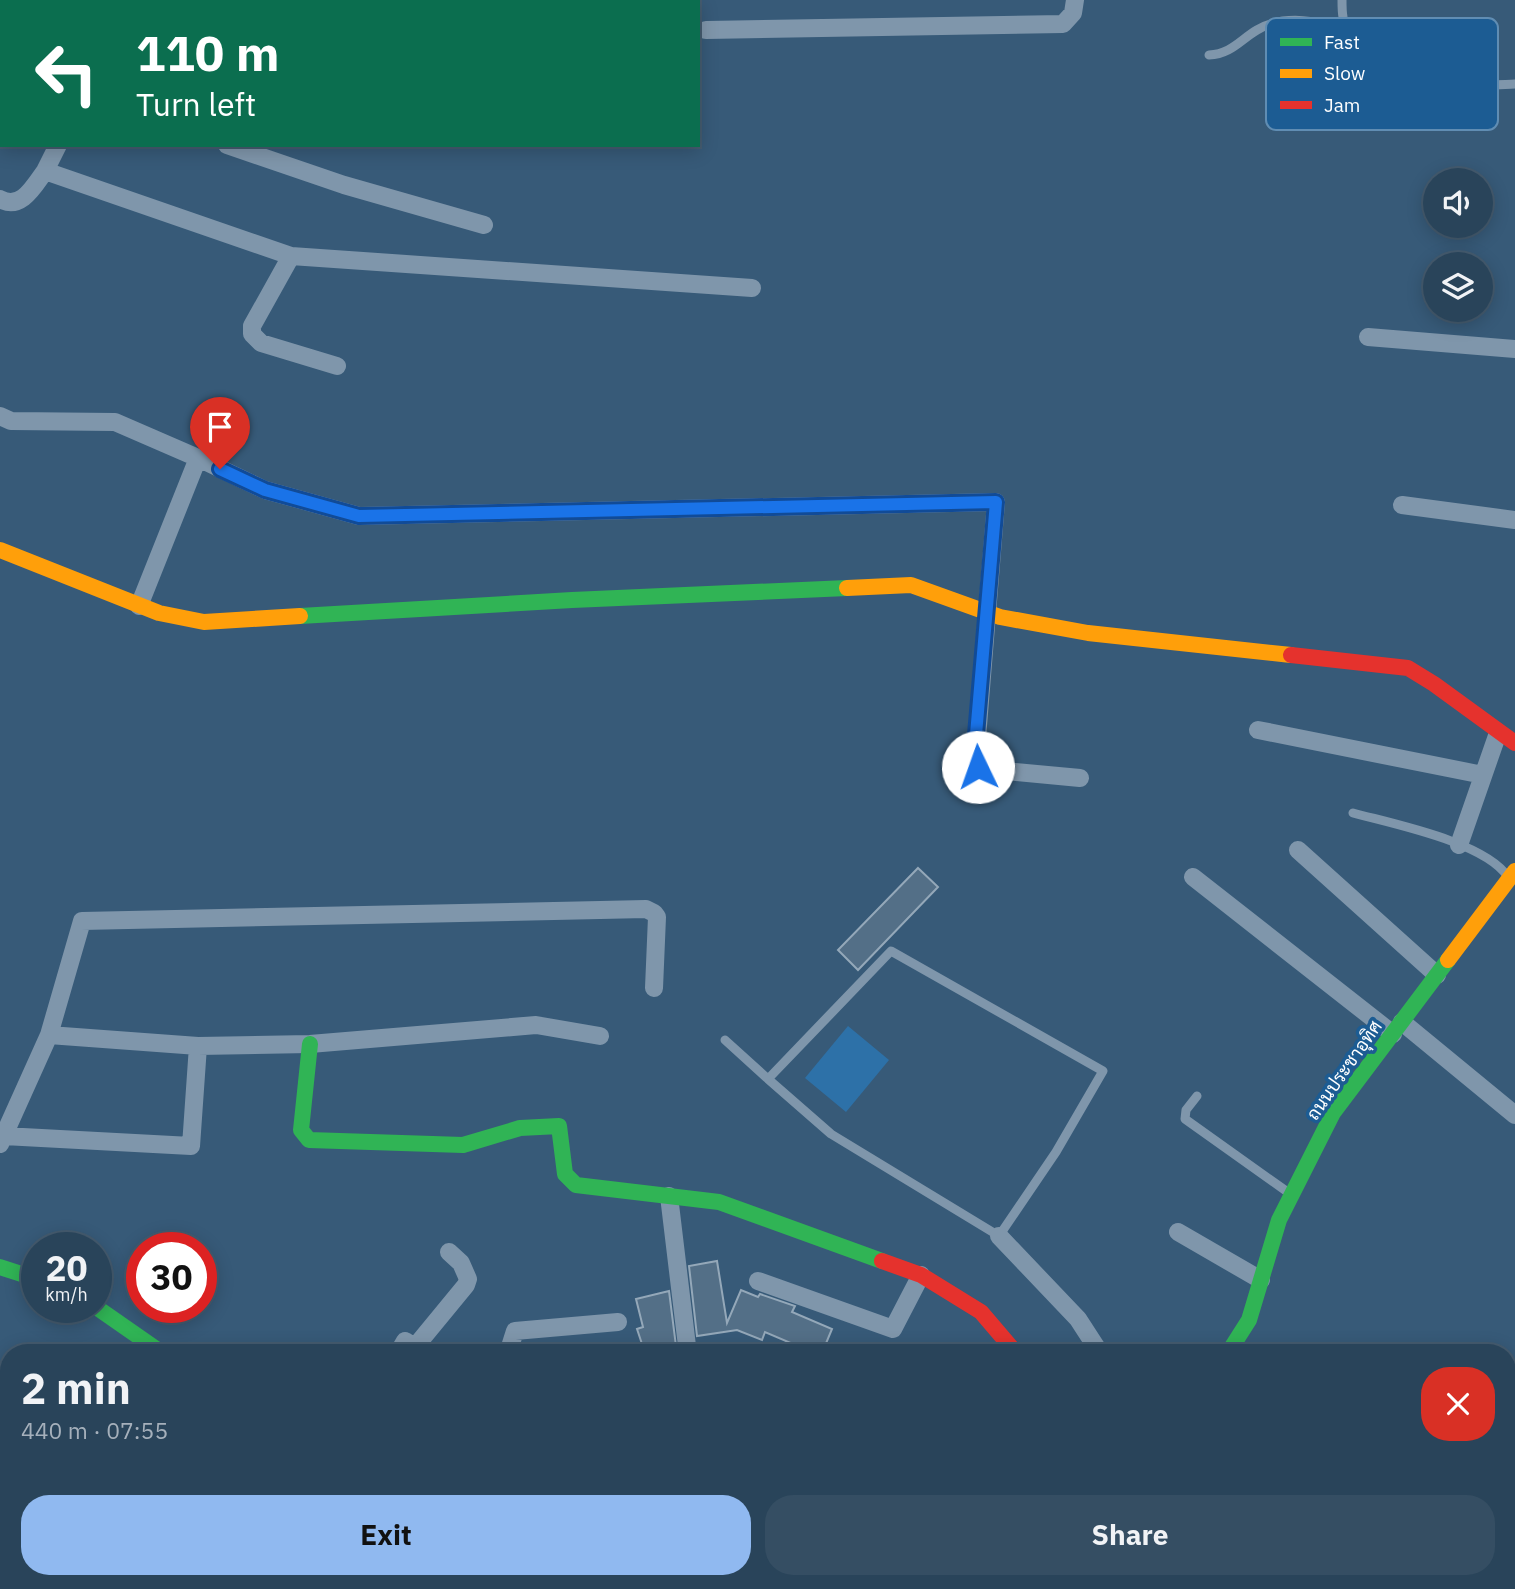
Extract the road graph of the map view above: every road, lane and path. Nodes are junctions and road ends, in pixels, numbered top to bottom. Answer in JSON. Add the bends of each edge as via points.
{"nodes":[{"id":1,"x":1075,"y":0,"type":"edge"},
{"id":2,"x":1342,"y":0,"type":"edge"},
{"id":3,"x":1343,"y":18,"type":"edge"},
{"id":4,"x":1266,"y":26,"type":"edge"},
{"id":5,"x":706,"y":30,"type":"dead end"},
{"id":6,"x":1209,"y":55,"type":"dead end"},
{"id":7,"x":57,"y":147,"type":"edge"},
{"id":8,"x":233,"y":147,"type":"edge"},
{"id":9,"x":46,"y":171,"type":"junction"},
{"id":10,"x":0,"y":199,"type":"edge"},
{"id":11,"x":484,"y":226,"type":"dead end"},
{"id":12,"x":291,"y":256,"type":"junction"},
{"id":13,"x":752,"y":288,"type":"dead end"},
{"id":14,"x":1368,"y":337,"type":"dead end"},
{"id":15,"x":1515,"y":349,"type":"edge"},
{"id":16,"x":337,"y":366,"type":"dead end"},
{"id":17,"x":0,"y":416,"type":"edge"},
{"id":18,"x":198,"y":458,"type":"junction"},
{"id":19,"x":1402,"y":505,"type":"dead end"},
{"id":20,"x":1515,"y":520,"type":"edge"},
{"id":21,"x":0,"y":550,"type":"edge"},
{"id":22,"x":139,"y":606,"type":"junction"},
{"id":23,"x":987,"y":613,"type":"junction"},
{"id":24,"x":1258,"y":730,"type":"dead end"},
{"id":25,"x":1498,"y":733,"type":"junction"},
{"id":26,"x":1515,"y":743,"type":"edge"},
{"id":27,"x":1483,"y":775,"type":"junction"},
{"id":28,"x":1080,"y":778,"type":"dead end"},
{"id":29,"x":1353,"y":813,"type":"dead end"},
{"id":30,"x":1459,"y":845,"type":"junction"},
{"id":31,"x":1298,"y":849,"type":"dead end"},
{"id":32,"x":1193,"y":877,"type":"dead end"},
{"id":33,"x":1513,"y":878,"type":"edge"},
{"id":34,"x":1437,"y":975,"type":"junction"},
{"id":35,"x":654,"y":988,"type":"dead end"},
{"id":36,"x":1397,"y":1028,"type":"junction"},
{"id":37,"x":49,"y":1035,"type":"junction"},
{"id":38,"x":600,"y":1036,"type":"dead end"},
{"id":39,"x":725,"y":1040,"type":"dead end"},
{"id":40,"x":310,"y":1044,"type":"junction"},
{"id":41,"x":198,"y":1046,"type":"junction"},
{"id":42,"x":768,"y":1079,"type":"junction"},
{"id":43,"x":1197,"y":1096,"type":"dead end"},
{"id":44,"x":1515,"y":1115,"type":"edge"},
{"id":45,"x":2,"y":1140,"type":"edge"},
{"id":46,"x":1292,"y":1195,"type":"junction"},
{"id":47,"x":669,"y":1196,"type":"junction"},
{"id":48,"x":1178,"y":1232,"type":"dead end"},
{"id":49,"x":999,"y":1236,"type":"junction"},
{"id":50,"x":449,"y":1252,"type":"dead end"},
{"id":51,"x":0,"y":1267,"type":"edge"},
{"id":52,"x":21,"y":1274,"type":"edge"},
{"id":53,"x":921,"y":1275,"type":"junction"},
{"id":54,"x":758,"y":1280,"type":"dead end"},
{"id":55,"x":1261,"y":1280,"type":"junction"},
{"id":56,"x":112,"y":1318,"type":"edge"},
{"id":57,"x":618,"y":1322,"type":"dead end"},
{"id":58,"x":149,"y":1344,"type":"edge"},
{"id":59,"x":418,"y":1344,"type":"edge"},
{"id":60,"x":511,"y":1344,"type":"edge"},
{"id":61,"x":687,"y":1344,"type":"edge"},
{"id":62,"x":1008,"y":1344,"type":"edge"},
{"id":63,"x":1094,"y":1344,"type":"edge"},
{"id":64,"x":1235,"y":1344,"type":"edge"}],
"edges":[{"from":1,"to":5,"type":"street","via":[[1073,13],[1063,24]]},
{"from":2,"to":3,"type":"lane"},
{"from":4,"to":6,"type":"lane","via":[[1226,52]]},
{"from":7,"to":9,"type":"street"},
{"from":8,"to":11,"type":"street"},
{"from":9,"to":10,"type":"street","via":[[20,201]]},
{"from":9,"to":12,"type":"street"},
{"from":12,"to":13,"type":"street"},
{"from":12,"to":16,"type":"street","via":[[252,326],[252,334],[261,343]]},
{"from":14,"to":15,"type":"street"},
{"from":17,"to":18,"type":"street","via":[[11,421],[114,422]]},
{"from":18,"to":22,"type":"street"},
{"from":18,"to":23,"type":"street","via":[[265,490],[359,516],[996,502]]},
{"from":19,"to":20,"type":"street"},
{"from":21,"to":22,"type":"street"},
{"from":22,"to":23,"type":"street","via":[[204,622],[911,585]]},
{"from":23,"to":25,"type":"street","via":[[1088,633],[1408,668]]},
{"from":23,"to":28,"type":"street","via":[[975,763],[983,769]]},
{"from":24,"to":27,"type":"street"},
{"from":25,"to":26,"type":"street"},
{"from":25,"to":27,"type":"street"},
{"from":27,"to":30,"type":"street"},
{"from":29,"to":30,"type":"lane"},
{"from":30,"to":33,"type":"lane","via":[[1487,858]]},
{"from":31,"to":34,"type":"street"},
{"from":32,"to":36,"type":"street"},
{"from":33,"to":34,"type":"street","name":"ถนนประชาอุทิศ"},
{"from":34,"to":36,"type":"street","name":"ถนนประชาอุทิศ"},
{"from":35,"to":37,"type":"street","via":[[657,917],[646,909],[82,921]]},
{"from":36,"to":44,"type":"street"},
{"from":36,"to":46,"type":"street","name":"ถนนประชาอุทิศ","via":[[1333,1113]]},
{"from":37,"to":41,"type":"street"},
{"from":37,"to":45,"type":"street"},
{"from":38,"to":40,"type":"street","via":[[537,1025]]},
{"from":39,"to":42,"type":"lane"},
{"from":40,"to":41,"type":"street"},
{"from":40,"to":47,"type":"street","via":[[301,1130],[309,1140],[463,1145],[520,1128],[559,1126],[565,1174],[576,1185]]},
{"from":41,"to":45,"type":"street","via":[[191,1146]]},
{"from":42,"to":49,"type":"lane","via":[[831,1134]]},
{"from":42,"to":49,"type":"lane","via":[[891,950],[1103,1071]]},
{"from":43,"to":46,"type":"lane","via":[[1185,1119]]},
{"from":46,"to":55,"type":"street","name":"ถนนประชาอุทิศ","via":[[1279,1220]]},
{"from":47,"to":53,"type":"street","via":[[719,1202]]},
{"from":47,"to":61,"type":"street"},
{"from":48,"to":55,"type":"street"},
{"from":49,"to":63,"type":"street","via":[[1078,1319]]},
{"from":50,"to":59,"type":"street","via":[[468,1279]]},
{"from":51,"to":52,"type":"street"},
{"from":53,"to":54,"type":"street","via":[[893,1329]]},
{"from":53,"to":62,"type":"street","via":[[981,1312]]},
{"from":55,"to":64,"type":"street","name":"ถนนประชาอุทิศ","via":[[1249,1320]]},
{"from":56,"to":58,"type":"street"},
{"from":57,"to":60,"type":"street","via":[[515,1331]]}]}
